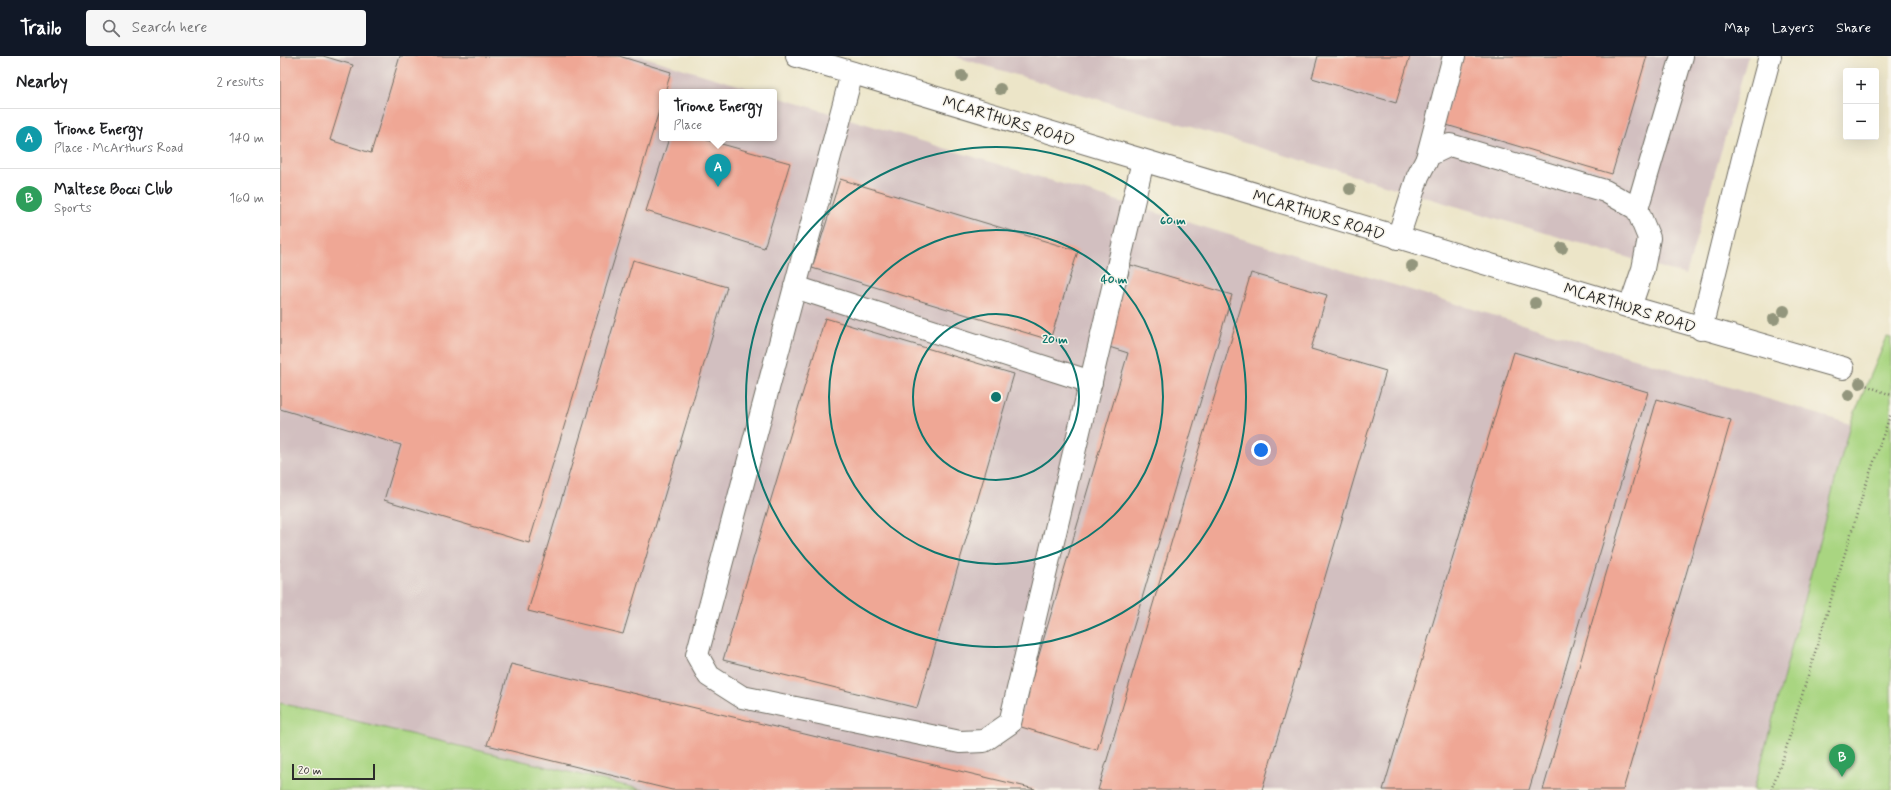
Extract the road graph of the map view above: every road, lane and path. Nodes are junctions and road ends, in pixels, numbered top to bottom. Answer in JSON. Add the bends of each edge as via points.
{"nodes":[{"id":1,"x":797,"y":56,"type":"edge"},
{"id":2,"x":1454,"y":56,"type":"edge"},
{"id":3,"x":1682,"y":56,"type":"edge"},
{"id":4,"x":1770,"y":56,"type":"edge"},
{"id":5,"x":852,"y":73,"type":"junction"},
{"id":6,"x":1143,"y":161,"type":"junction"},
{"id":7,"x":1426,"y":162,"type":"junction"},
{"id":8,"x":1637,"y":209,"type":"junction"},
{"id":9,"x":1398,"y":238,"type":"junction"},
{"id":10,"x":795,"y":287,"type":"junction"},
{"id":11,"x":1630,"y":308,"type":"junction"},
{"id":12,"x":1700,"y":328,"type":"junction"},
{"id":13,"x":1843,"y":368,"type":"dead end"},
{"id":14,"x":1091,"y":382,"type":"junction"},
{"id":15,"x":1891,"y":413,"type":"edge"},
{"id":16,"x":1771,"y":790,"type":"edge"}],
"edges":[{"from":1,"to":5,"type":"street","name":"MCARTHURS ROAD"},
{"from":2,"to":7,"type":"street"},
{"from":3,"to":8,"type":"street"},
{"from":4,"to":12,"type":"street"},
{"from":5,"to":6,"type":"street","name":"MCARTHURS ROAD"},
{"from":5,"to":10,"type":"street"},
{"from":6,"to":9,"type":"street","name":"MCARTHURS ROAD"},
{"from":6,"to":14,"type":"street"},
{"from":7,"to":8,"type":"street","via":[[1429,155],[1450,145],[1605,191]]},
{"from":7,"to":9,"type":"street","via":[[1418,176]]},
{"from":8,"to":11,"type":"street","via":[[1649,238],[1643,269]]},
{"from":9,"to":11,"type":"street","name":"MCARTHURS ROAD"},
{"from":10,"to":14,"type":"street"},
{"from":10,"to":14,"type":"street","via":[[697,655],[709,676],[742,697],[960,742],[984,741],[1010,723]]},
{"from":11,"to":12,"type":"street","name":"MCARTHURS ROAD"},
{"from":12,"to":13,"type":"street","name":"MCARTHURS ROAD"},
{"from":15,"to":16,"type":"path","via":[[1865,487],[1784,755]]}]}
